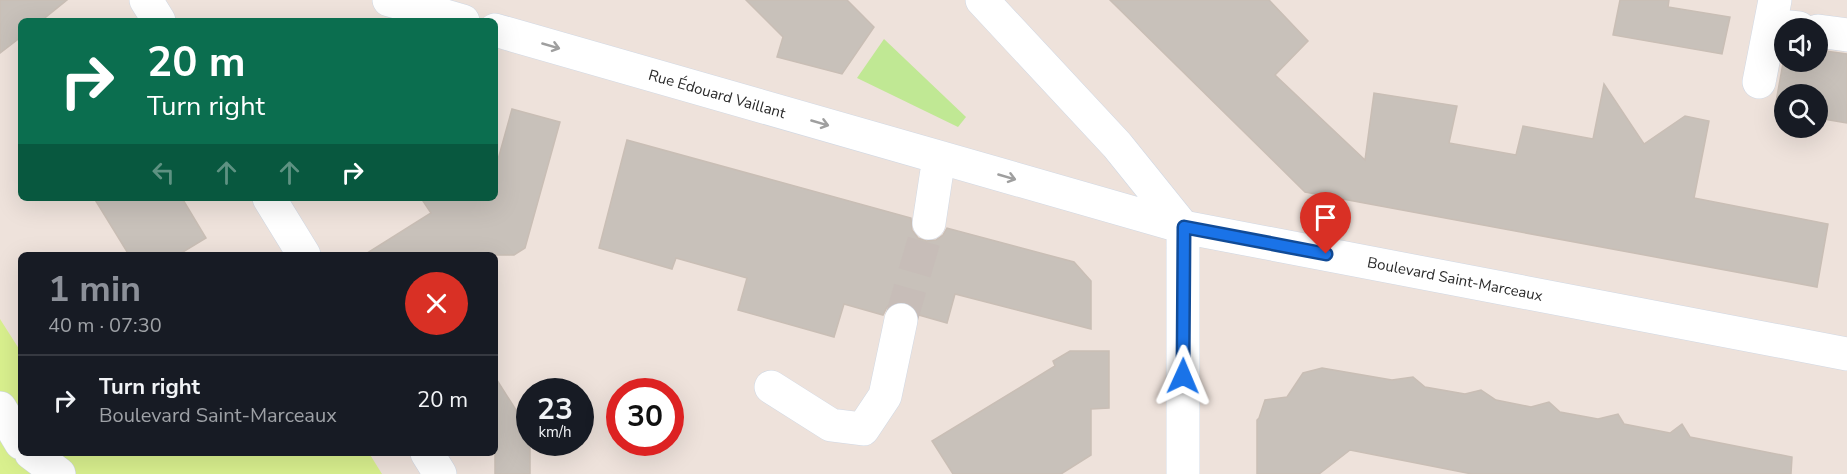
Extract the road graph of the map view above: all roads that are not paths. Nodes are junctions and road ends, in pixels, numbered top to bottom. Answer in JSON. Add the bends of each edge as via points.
{"nodes":[{"id":1,"x":146,"y":0,"type":"edge"},
{"id":2,"x":389,"y":0,"type":"edge"},
{"id":3,"x":982,"y":0,"type":"edge"},
{"id":4,"x":157,"y":18,"type":"edge"},
{"id":5,"x":452,"y":18,"type":"edge"},
{"id":6,"x":498,"y":31,"type":"edge"},
{"id":7,"x":1828,"y":32,"type":"edge"},
{"id":8,"x":1847,"y":35,"type":"edge"},
{"id":9,"x":1774,"y":38,"type":"edge"},
{"id":10,"x":1759,"y":82,"type":"dead end"},
{"id":11,"x":939,"y":157,"type":"junction"},
{"id":12,"x":271,"y":201,"type":"edge"},
{"id":13,"x":930,"y":223,"type":"tunnel mouth"},
{"id":14,"x":1184,"y":227,"type":"junction"},
{"id":15,"x":302,"y":252,"type":"edge"},
{"id":16,"x":902,"y":320,"type":"tunnel mouth"},
{"id":17,"x":1847,"y":354,"type":"edge"},
{"id":18,"x":771,"y":387,"type":"dead end"},
{"id":19,"x":0,"y":408,"type":"edge"},
{"id":20,"x":18,"y":438,"type":"edge"},
{"id":21,"x":35,"y":456,"type":"edge"},
{"id":22,"x":429,"y":456,"type":"edge"},
{"id":23,"x":59,"y":474,"type":"edge"},
{"id":24,"x":440,"y":474,"type":"edge"},
{"id":25,"x":1183,"y":474,"type":"edge"}],
"edges":[{"from":1,"to":4,"type":"street"},
{"from":2,"to":5,"type":"street"},
{"from":3,"to":14,"type":"street","via":[[1117,145]]},
{"from":6,"to":11,"type":"street","name":"Rue Édouard Vaillant","one_way":true},
{"from":7,"to":8,"type":"street"},
{"from":9,"to":10,"type":"street"},
{"from":11,"to":13,"type":"street"},
{"from":11,"to":14,"type":"street","name":"Rue Édouard Vaillant","one_way":true},
{"from":12,"to":15,"type":"street"},
{"from":14,"to":17,"type":"street","name":"Boulevard Saint-Marceaux"},
{"from":14,"to":25,"type":"street"},
{"from":16,"to":18,"type":"street","via":[[885,396],[863,429],[831,425]]},
{"from":19,"to":20,"type":"street"},
{"from":21,"to":23,"type":"street"},
{"from":22,"to":24,"type":"street"}]}
